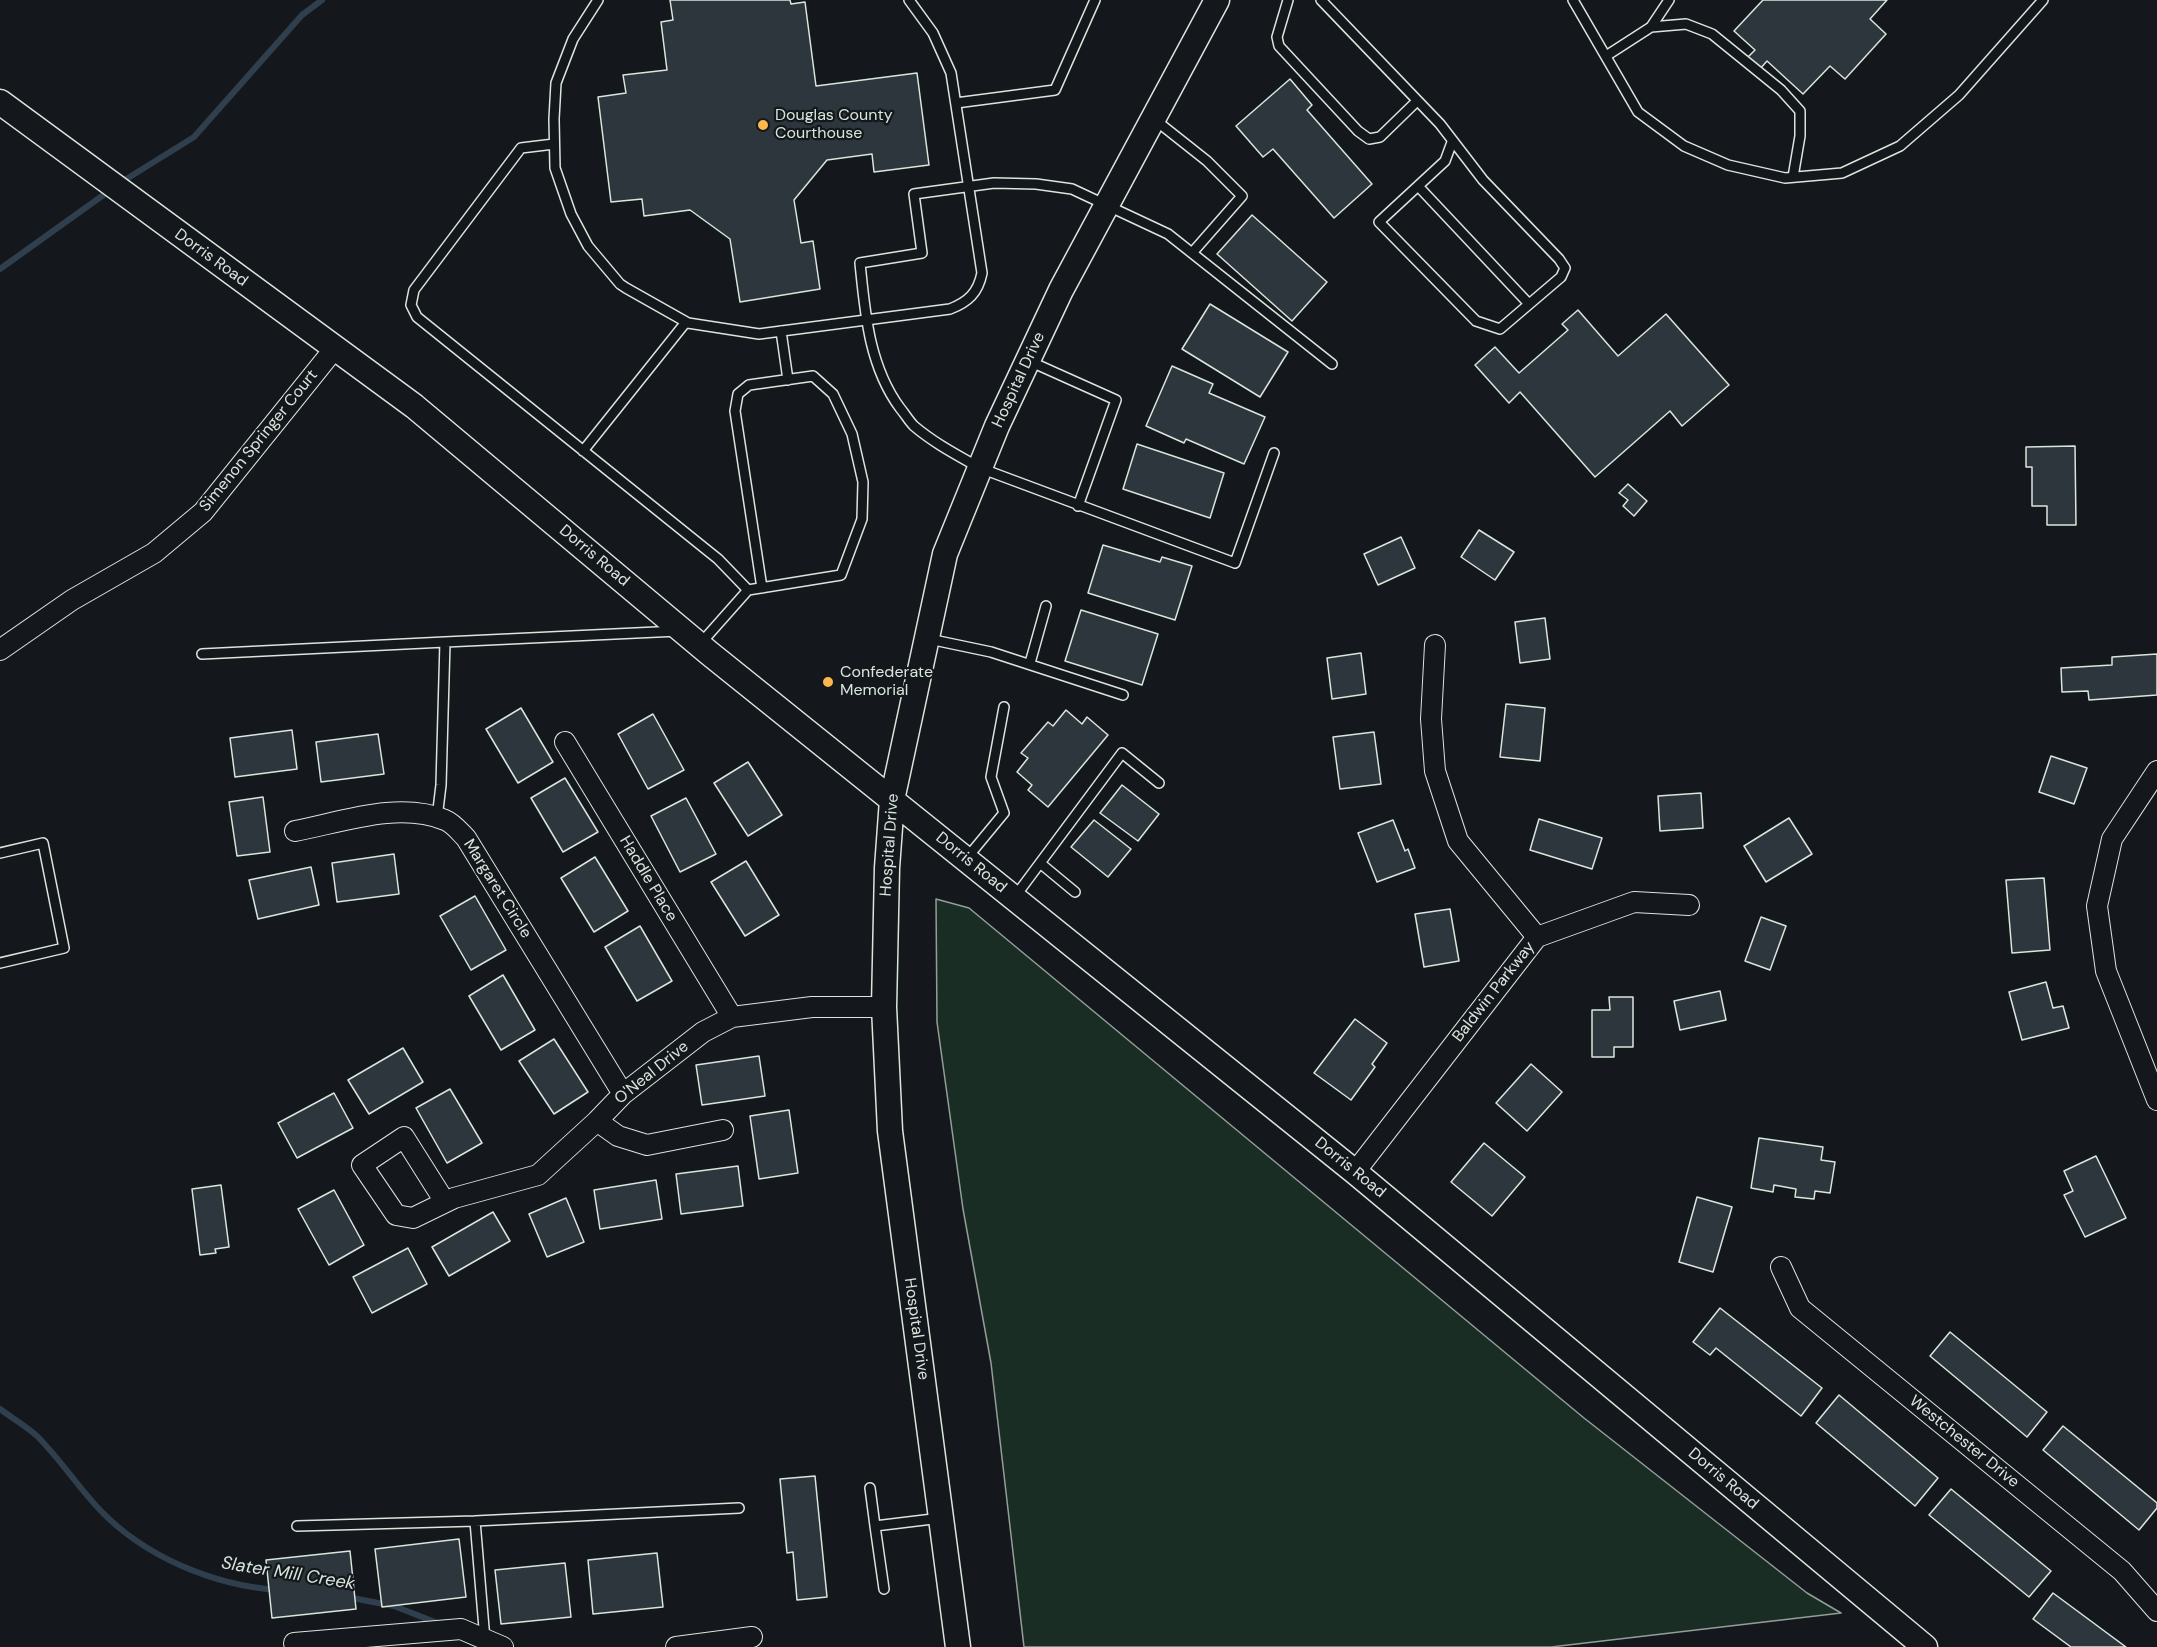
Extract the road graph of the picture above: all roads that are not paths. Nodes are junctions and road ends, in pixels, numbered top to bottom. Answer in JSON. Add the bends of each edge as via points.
{"nodes":[{"id":1,"x":598,"y":0,"type":"edge"},
{"id":2,"x":909,"y":0,"type":"edge"},
{"id":3,"x":1095,"y":0,"type":"edge"},
{"id":4,"x":1217,"y":0,"type":"edge"},
{"id":5,"x":1288,"y":0,"type":"edge"},
{"id":6,"x":1321,"y":0,"type":"edge"},
{"id":7,"x":1573,"y":0,"type":"edge"},
{"id":8,"x":1669,"y":0,"type":"edge"},
{"id":9,"x":2043,"y":0,"type":"edge"},
{"id":10,"x":1652,"y":27,"type":"junction"},
{"id":11,"x":1606,"y":56,"type":"junction"},
{"id":12,"x":1418,"y":101,"type":"junction"},
{"id":13,"x":0,"y":102,"type":"edge"},
{"id":14,"x":956,"y":103,"type":"junction"},
{"id":15,"x":1154,"y":119,"type":"junction"},
{"id":16,"x":1452,"y":142,"type":"junction"},
{"id":17,"x":554,"y":144,"type":"junction"},
{"id":18,"x":1793,"y":177,"type":"junction"},
{"id":19,"x":1418,"y":186,"type":"junction"},
{"id":20,"x":970,"y":187,"type":"junction"},
{"id":21,"x":1107,"y":206,"type":"junction"},
{"id":22,"x":1192,"y":253,"type":"junction"},
{"id":23,"x":1529,"y":304,"type":"junction"},
{"id":24,"x":866,"y":320,"type":"junction"},
{"id":25,"x":686,"y":322,"type":"junction"},
{"id":26,"x":782,"y":331,"type":"junction"},
{"id":27,"x":335,"y":348,"type":"junction"},
{"id":28,"x":1028,"y":361,"type":"junction"},
{"id":29,"x":1332,"y":364,"type":"dead end"},
{"id":30,"x":788,"y":380,"type":"junction"},
{"id":31,"x":583,"y":451,"type":"junction"},
{"id":32,"x":1275,"y":453,"type":"dead end"},
{"id":33,"x":980,"y":468,"type":"junction"},
{"id":34,"x":1078,"y":506,"type":"junction"},
{"id":35,"x":762,"y":588,"type":"junction"},
{"id":36,"x":748,"y":590,"type":"junction"},
{"id":37,"x":1046,"y":606,"type":"dead end"},
{"id":38,"x":691,"y":638,"type":"junction"},
{"id":39,"x":927,"y":638,"type":"junction"},
{"id":40,"x":445,"y":642,"type":"junction"},
{"id":41,"x":1435,"y":645,"type":"dead end"},
{"id":42,"x":0,"y":650,"type":"edge"},
{"id":43,"x":202,"y":654,"type":"dead end"},
{"id":44,"x":1030,"y":663,"type":"junction"},
{"id":45,"x":1123,"y":694,"type":"dead end"},
{"id":46,"x":1005,"y":707,"type":"dead end"},
{"id":47,"x":565,"y":742,"type":"dead end"},
{"id":48,"x":2157,"y":771,"type":"edge"},
{"id":49,"x":1159,"y":783,"type":"dead end"},
{"id":50,"x":892,"y":800,"type":"junction"},
{"id":51,"x":437,"y":818,"type":"junction"},
{"id":52,"x":295,"y":831,"type":"dead end"},
{"id":53,"x":0,"y":853,"type":"edge"},
{"id":54,"x":966,"y":860,"type":"junction"},
{"id":55,"x":1040,"y":863,"type":"junction"},
{"id":56,"x":1076,"y":892,"type":"dead end"},
{"id":57,"x":1014,"y":898,"type":"junction"},
{"id":58,"x":1689,"y":905,"type":"dead end"},
{"id":59,"x":1537,"y":937,"type":"junction"},
{"id":60,"x":0,"y":963,"type":"edge"},
{"id":61,"x":884,"y":1007,"type":"junction"},
{"id":62,"x":732,"y":1017,"type":"junction"},
{"id":63,"x":622,"y":1095,"type":"junction"},
{"id":64,"x":2157,"y":1100,"type":"edge"},
{"id":65,"x":597,"y":1121,"type":"junction"},
{"id":66,"x":723,"y":1130,"type":"dead end"},
{"id":67,"x":1355,"y":1172,"type":"junction"},
{"id":68,"x":445,"y":1202,"type":"dead end"},
{"id":69,"x":1781,"y":1267,"type":"dead end"},
{"id":70,"x":870,"y":1488,"type":"dead end"},
{"id":71,"x":739,"y":1508,"type":"dead end"},
{"id":72,"x":941,"y":1518,"type":"junction"},
{"id":73,"x":475,"y":1521,"type":"junction"},
{"id":74,"x":297,"y":1526,"type":"dead end"},
{"id":75,"x":875,"y":1526,"type":"junction"},
{"id":76,"x":884,"y":1588,"type":"dead end"},
{"id":77,"x":2157,"y":1611,"type":"edge"},
{"id":78,"x":752,"y":1637,"type":"dead end"},
{"id":79,"x":294,"y":1643,"type":"dead end"},
{"id":80,"x":494,"y":1643,"type":"edge"},
{"id":81,"x":676,"y":1647,"type":"edge"},
{"id":82,"x":958,"y":1647,"type":"edge"},
{"id":83,"x":1925,"y":1647,"type":"edge"}],
"edges":[{"from":1,"to":17,"type":"lane","via":[[573,39],[556,83]]},
{"from":2,"to":14,"type":"lane","via":[[933,33],[951,73]]},
{"from":3,"to":14,"type":"lane","via":[[1055,90]]},
{"from":4,"to":15,"type":"street","name":"Hospital Drive"},
{"from":5,"to":12,"type":"lane","via":[[1277,37],[1279,46],[1358,132],[1369,139],[1380,137]]},
{"from":6,"to":12,"type":"lane"},
{"from":7,"to":11,"type":"lane"},
{"from":8,"to":10,"type":"lane"},
{"from":9,"to":18,"type":"lane","via":[[1959,95],[1900,146],[1842,173]]},
{"from":10,"to":11,"type":"lane"},
{"from":10,"to":18,"type":"lane","via":[[1686,24],[1712,34],[1781,90],[1800,111]]},
{"from":11,"to":18,"type":"lane","via":[[1638,112],[1684,146],[1728,165]]},
{"from":12,"to":16,"type":"lane"},
{"from":13,"to":27,"type":"street","name":"Dorris Road"},
{"from":14,"to":20,"type":"lane"},
{"from":15,"to":21,"type":"street","name":"Hospital Drive"},
{"from":15,"to":22,"type":"lane","via":[[1207,161],[1242,196]]},
{"from":16,"to":19,"type":"lane","via":[[1445,161]]},
{"from":16,"to":23,"type":"lane","via":[[1565,268],[1561,277]]},
{"from":17,"to":25,"type":"lane","via":[[555,168],[571,214],[588,246],[620,284]]},
{"from":17,"to":31,"type":"lane","via":[[521,148],[414,290],[411,305],[417,317]]},
{"from":19,"to":23,"type":"lane"},
{"from":19,"to":23,"type":"lane","via":[[1379,222],[1476,321],[1500,329]]},
{"from":20,"to":21,"type":"lane","via":[[994,183],[1048,185],[1072,189]]},
{"from":20,"to":24,"type":"lane","via":[[982,273],[973,295],[950,309]]},
{"from":20,"to":24,"type":"lane","via":[[914,194],[922,253],[860,263]]},
{"from":21,"to":22,"type":"lane","via":[[1168,234]]},
{"from":21,"to":28,"type":"street","name":"Hospital Drive"},
{"from":22,"to":29,"type":"lane"},
{"from":24,"to":26,"type":"lane"},
{"from":24,"to":33,"type":"lane","via":[[889,393],[912,424]]},
{"from":25,"to":26,"type":"lane","via":[[759,334]]},
{"from":25,"to":31,"type":"lane"},
{"from":26,"to":30,"type":"lane"},
{"from":27,"to":38,"type":"street","name":"Dorris Road","via":[[414,406]]},
{"from":27,"to":42,"type":"street","name":"Simenon Springer Court","via":[[202,512],[154,553],[72,600]]},
{"from":28,"to":33,"type":"street","name":"Hospital Drive"},
{"from":28,"to":34,"type":"lane","via":[[1116,400]]},
{"from":30,"to":35,"type":"lane","via":[[750,386],[738,394],[735,411]]},
{"from":30,"to":35,"type":"lane","via":[[813,376],[833,394],[852,434],[863,483],[862,519],[841,575]]},
{"from":31,"to":36,"type":"lane","via":[[718,560]]},
{"from":32,"to":34,"type":"lane","via":[[1235,563]]},
{"from":33,"to":34,"type":"lane"},
{"from":33,"to":39,"type":"street","name":"Hospital Drive","via":[[945,554]]},
{"from":35,"to":36,"type":"lane"},
{"from":36,"to":38,"type":"lane"},
{"from":37,"to":44,"type":"lane"},
{"from":38,"to":40,"type":"lane"},
{"from":38,"to":50,"type":"street","name":"Dorris Road"},
{"from":39,"to":44,"type":"lane"},
{"from":39,"to":50,"type":"street","name":"Hospital Drive"},
{"from":40,"to":43,"type":"lane"},
{"from":40,"to":51,"type":"lane"},
{"from":41,"to":59,"type":"street","via":[[1431,719],[1435,771],[1458,841]]},
{"from":44,"to":45,"type":"lane"},
{"from":46,"to":54,"type":"lane","via":[[991,777],[1004,813]]},
{"from":47,"to":62,"type":"street","name":"Haddle Place"},
{"from":48,"to":64,"type":"street","via":[[2112,839],[2097,906],[2106,971]]},
{"from":49,"to":55,"type":"lane","via":[[1122,753]]},
{"from":50,"to":54,"type":"street","name":"Dorris Road"},
{"from":50,"to":61,"type":"street","name":"Hospital Drive"},
{"from":51,"to":52,"type":"street","name":"Margaret Circle","via":[[417,812],[389,813]]},
{"from":51,"to":63,"type":"street","name":"Margaret Circle","via":[[447,821],[466,838]]},
{"from":53,"to":60,"type":"lane","via":[[43,843],[64,948]]},
{"from":54,"to":57,"type":"street","name":"Dorris Road"},
{"from":55,"to":56,"type":"lane"},
{"from":55,"to":57,"type":"lane"},
{"from":57,"to":67,"type":"street","name":"Dorris Road"},
{"from":58,"to":59,"type":"street","name":"Baldwin Parkway","via":[[1634,902]]},
{"from":59,"to":67,"type":"street","name":"Baldwin Parkway"},
{"from":61,"to":62,"type":"street","name":"O'Neal Drive","via":[[812,1007]]},
{"from":61,"to":72,"type":"street","name":"Hospital Drive","via":[[890,1131]]},
{"from":62,"to":63,"type":"street","name":"O'Neal Drive","via":[[703,1032]]},
{"from":63,"to":65,"type":"street","name":"O'Neal Drive"},
{"from":65,"to":66,"type":"street","via":[[618,1136],[647,1145]]},
{"from":65,"to":68,"type":"street","name":"O'Neal Drive","via":[[538,1175]]},
{"from":67,"to":83,"type":"street","name":"Dorris Road"},
{"from":69,"to":77,"type":"street","name":"Westchester Drive","via":[[1800,1308],[2122,1570]]},
{"from":70,"to":75,"type":"lane"},
{"from":71,"to":73,"type":"lane"},
{"from":72,"to":75,"type":"lane"},
{"from":72,"to":82,"type":"street","name":"Hospital Drive"},
{"from":73,"to":74,"type":"lane"},
{"from":73,"to":80,"type":"lane"},
{"from":75,"to":76,"type":"lane"},
{"from":78,"to":81,"type":"street"},
{"from":79,"to":80,"type":"street","via":[[461,1629]]}]}
